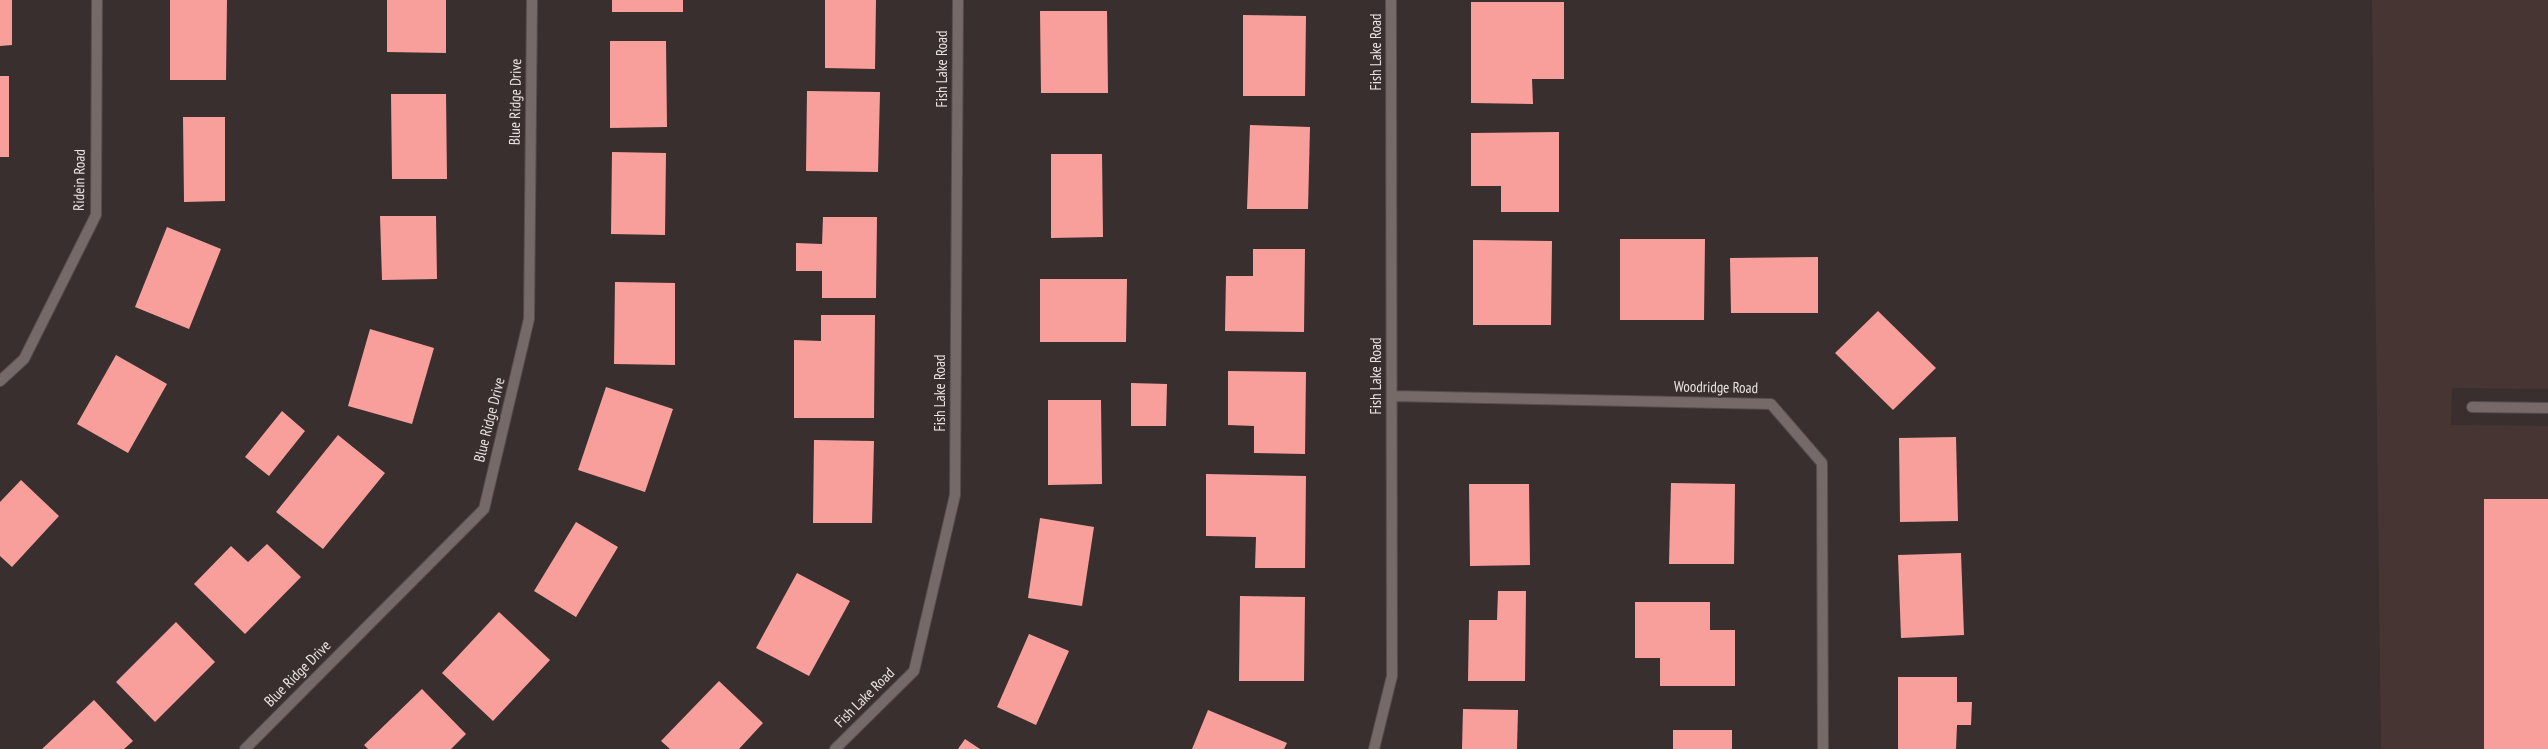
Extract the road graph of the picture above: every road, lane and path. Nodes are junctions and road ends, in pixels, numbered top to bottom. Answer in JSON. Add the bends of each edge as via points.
{"nodes":[{"id":1,"x":97,"y":0,"type":"edge"},
{"id":2,"x":532,"y":0,"type":"edge"},
{"id":3,"x":958,"y":0,"type":"edge"},
{"id":4,"x":1391,"y":0,"type":"edge"},
{"id":5,"x":0,"y":381,"type":"edge"},
{"id":6,"x":1392,"y":396,"type":"junction"},
{"id":7,"x":2472,"y":407,"type":"dead end"},
{"id":8,"x":2548,"y":408,"type":"edge"},
{"id":9,"x":245,"y":749,"type":"edge"},
{"id":10,"x":835,"y":749,"type":"edge"},
{"id":11,"x":1374,"y":749,"type":"edge"},
{"id":12,"x":1823,"y":749,"type":"edge"}],
"edges":[{"from":1,"to":5,"type":"street","name":"Ridein Road","via":[[96,215],[24,359]]},
{"from":2,"to":9,"type":"street","name":"Blue Ridge Drive","via":[[529,319],[484,509]]},
{"from":3,"to":10,"type":"street","name":"Fish Lake Road","via":[[955,495],[914,671]]},
{"from":4,"to":6,"type":"street","name":"Fish Lake Road"},
{"from":6,"to":11,"type":"street","name":"Fish Lake Road","via":[[1392,676]]},
{"from":6,"to":12,"type":"street","name":"Woodridge Road","via":[[1772,404],[1822,463]]},
{"from":7,"to":8,"type":"street"}]}
